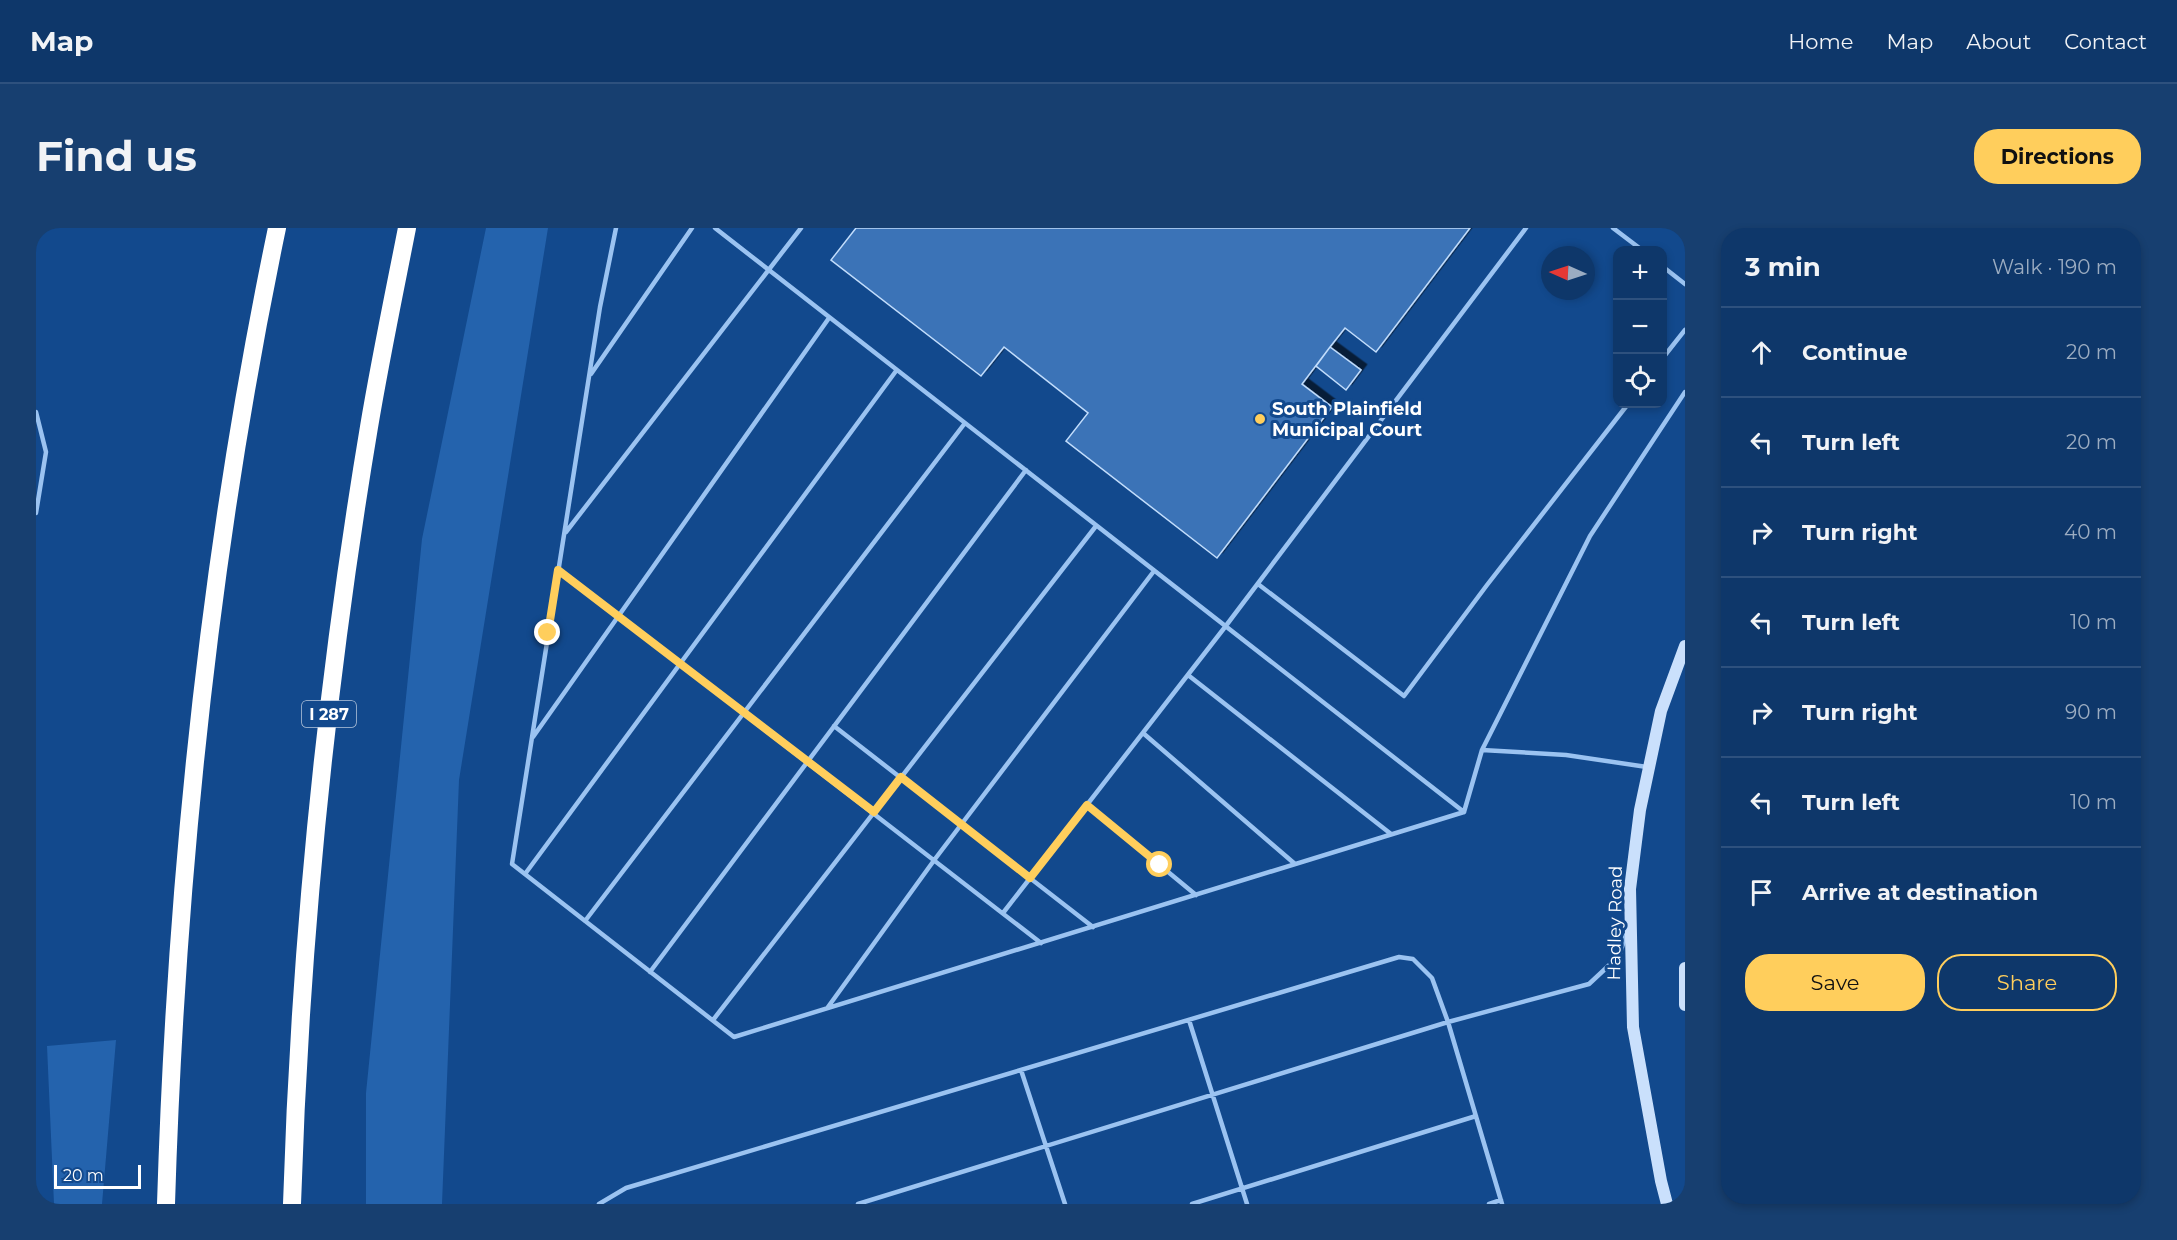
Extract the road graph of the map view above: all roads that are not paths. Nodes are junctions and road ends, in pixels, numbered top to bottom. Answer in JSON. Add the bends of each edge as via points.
{"nodes":[{"id":1,"x":277,"y":228,"type":"edge"},
{"id":2,"x":407,"y":228,"type":"edge"},
{"id":3,"x":616,"y":228,"type":"edge"},
{"id":4,"x":692,"y":228,"type":"edge"},
{"id":5,"x":715,"y":228,"type":"edge"},
{"id":6,"x":801,"y":228,"type":"edge"},
{"id":7,"x":1526,"y":228,"type":"edge"},
{"id":8,"x":1613,"y":228,"type":"edge"},
{"id":9,"x":1637,"y":246,"type":"edge"},
{"id":10,"x":769,"y":270,"type":"junction"},
{"id":11,"x":1667,"y":270,"type":"edge"},
{"id":12,"x":1685,"y":284,"type":"edge"},
{"id":13,"x":829,"y":318,"type":"junction"},
{"id":14,"x":1685,"y":330,"type":"edge"},
{"id":15,"x":1666,"y":354,"type":"edge"},
{"id":16,"x":896,"y":371,"type":"junction"},
{"id":17,"x":589,"y":377,"type":"junction"},
{"id":18,"x":1685,"y":392,"type":"edge"},
{"id":19,"x":1625,"y":408,"type":"edge"},
{"id":20,"x":36,"y":412,"type":"edge"},
{"id":21,"x":965,"y":423,"type":"junction"},
{"id":22,"x":1026,"y":470,"type":"junction"},
{"id":23,"x":36,"y":513,"type":"edge"},
{"id":24,"x":1096,"y":526,"type":"junction"},
{"id":25,"x":564,"y":535,"type":"junction"},
{"id":26,"x":558,"y":570,"type":"junction"},
{"id":27,"x":1154,"y":571,"type":"junction"},
{"id":28,"x":1258,"y":584,"type":"junction"},
{"id":29,"x":618,"y":616,"type":"junction"},
{"id":30,"x":1225,"y":627,"type":"junction"},
{"id":31,"x":1685,"y":646,"type":"edge"},
{"id":32,"x":680,"y":664,"type":"junction"},
{"id":33,"x":1188,"y":675,"type":"junction"},
{"id":34,"x":744,"y":712,"type":"junction"},
{"id":35,"x":834,"y":726,"type":"junction"},
{"id":36,"x":1143,"y":733,"type":"junction"},
{"id":37,"x":532,"y":738,"type":"junction"},
{"id":38,"x":1482,"y":750,"type":"junction"},
{"id":39,"x":807,"y":761,"type":"junction"},
{"id":40,"x":1649,"y":768,"type":"junction"},
{"id":41,"x":901,"y":777,"type":"junction"},
{"id":42,"x":1087,"y":805,"type":"junction"},
{"id":43,"x":874,"y":812,"type":"junction"},
{"id":44,"x":1464,"y":812,"type":"junction"},
{"id":45,"x":962,"y":825,"type":"junction"},
{"id":46,"x":1392,"y":834,"type":"junction"},
{"id":47,"x":935,"y":859,"type":"junction"},
{"id":48,"x":1295,"y":864,"type":"junction"},
{"id":49,"x":525,"y":874,"type":"junction"},
{"id":50,"x":1030,"y":878,"type":"junction"},
{"id":51,"x":1196,"y":895,"type":"junction"},
{"id":52,"x":1003,"y":913,"type":"junction"},
{"id":53,"x":585,"y":921,"type":"junction"},
{"id":54,"x":1631,"y":921,"type":"junction"},
{"id":55,"x":1093,"y":927,"type":"junction"},
{"id":56,"x":1041,"y":943,"type":"junction"},
{"id":57,"x":1685,"y":968,"type":"edge"},
{"id":58,"x":650,"y":972,"type":"junction"},
{"id":59,"x":1685,"y":1005,"type":"edge"},
{"id":60,"x":828,"y":1007,"type":"junction"},
{"id":61,"x":713,"y":1020,"type":"junction"},
{"id":62,"x":1189,"y":1020,"type":"junction"},
{"id":63,"x":1448,"y":1022,"type":"junction"},
{"id":64,"x":1021,"y":1070,"type":"junction"},
{"id":65,"x":1213,"y":1095,"type":"junction"},
{"id":66,"x":1476,"y":1116,"type":"junction"},
{"id":67,"x":1046,"y":1146,"type":"junction"},
{"id":68,"x":1243,"y":1188,"type":"junction"},
{"id":69,"x":1502,"y":1202,"type":"edge"},
{"id":70,"x":166,"y":1204,"type":"edge"},
{"id":71,"x":292,"y":1204,"type":"edge"},
{"id":72,"x":599,"y":1204,"type":"edge"},
{"id":73,"x":858,"y":1204,"type":"edge"},
{"id":74,"x":1065,"y":1204,"type":"edge"},
{"id":75,"x":1192,"y":1204,"type":"edge"},
{"id":76,"x":1247,"y":1204,"type":"edge"},
{"id":77,"x":1490,"y":1204,"type":"edge"},
{"id":78,"x":1667,"y":1204,"type":"edge"}],
"edges":[{"from":1,"to":70,"type":"highway","via":[[240,427],[204,690],[171,1055]]},
{"from":2,"to":71,"type":"highway","number":"I 287","via":[[369,427],[335,664],[309,902]]},
{"from":3,"to":17,"type":"lane"},
{"from":4,"to":17,"type":"lane"},
{"from":5,"to":10,"type":"lane"},
{"from":6,"to":10,"type":"lane"},
{"from":7,"to":28,"type":"lane"},
{"from":8,"to":9,"type":"lane"},
{"from":10,"to":13,"type":"lane"},
{"from":10,"to":25,"type":"lane"},
{"from":11,"to":12,"type":"lane"},
{"from":13,"to":16,"type":"lane"},
{"from":13,"to":29,"type":"lane"},
{"from":14,"to":15,"type":"lane"},
{"from":16,"to":21,"type":"lane"},
{"from":16,"to":32,"type":"lane"},
{"from":17,"to":25,"type":"lane"},
{"from":18,"to":38,"type":"lane","via":[[1590,536]]},
{"from":19,"to":28,"type":"lane","via":[[1404,696]]},
{"from":20,"to":23,"type":"lane","via":[[46,452]]},
{"from":21,"to":22,"type":"lane"},
{"from":21,"to":34,"type":"lane"},
{"from":22,"to":24,"type":"lane"},
{"from":22,"to":35,"type":"lane"},
{"from":24,"to":27,"type":"lane"},
{"from":24,"to":41,"type":"lane"},
{"from":25,"to":26,"type":"lane"},
{"from":26,"to":29,"type":"lane"},
{"from":26,"to":37,"type":"lane"},
{"from":27,"to":30,"type":"lane"},
{"from":27,"to":45,"type":"lane"},
{"from":28,"to":30,"type":"lane"},
{"from":29,"to":32,"type":"lane"},
{"from":29,"to":37,"type":"lane"},
{"from":30,"to":33,"type":"lane"},
{"from":30,"to":44,"type":"lane"},
{"from":31,"to":40,"type":"main road","name":"Hadley Road","via":[[1661,711]]},
{"from":32,"to":34,"type":"lane"},
{"from":32,"to":49,"type":"lane"},
{"from":33,"to":36,"type":"lane"},
{"from":33,"to":46,"type":"lane"},
{"from":34,"to":39,"type":"lane"},
{"from":34,"to":53,"type":"lane"},
{"from":35,"to":39,"type":"lane"},
{"from":35,"to":41,"type":"lane"},
{"from":36,"to":42,"type":"lane"},
{"from":36,"to":48,"type":"lane"},
{"from":37,"to":49,"type":"lane","via":[[512,864]]},
{"from":38,"to":40,"type":"lane","via":[[1566,755]]},
{"from":38,"to":44,"type":"lane"},
{"from":39,"to":43,"type":"lane"},
{"from":39,"to":58,"type":"lane"},
{"from":40,"to":54,"type":"main road","name":"Hadley Road","via":[[1630,890]]},
{"from":41,"to":43,"type":"lane"},
{"from":41,"to":45,"type":"lane"},
{"from":42,"to":50,"type":"lane"},
{"from":42,"to":51,"type":"lane"},
{"from":43,"to":47,"type":"lane"},
{"from":43,"to":61,"type":"lane"},
{"from":44,"to":46,"type":"lane"},
{"from":45,"to":47,"type":"lane"},
{"from":45,"to":50,"type":"lane"},
{"from":46,"to":48,"type":"lane"},
{"from":47,"to":52,"type":"lane"},
{"from":47,"to":60,"type":"lane"},
{"from":48,"to":51,"type":"lane"},
{"from":49,"to":53,"type":"lane"},
{"from":50,"to":52,"type":"lane"},
{"from":50,"to":55,"type":"lane"},
{"from":51,"to":55,"type":"lane"},
{"from":52,"to":56,"type":"lane"},
{"from":53,"to":58,"type":"lane"},
{"from":54,"to":63,"type":"lane","via":[[1619,956],[1589,984]]},
{"from":54,"to":78,"type":"main road","name":"Hadley Road","via":[[1633,1027]]},
{"from":55,"to":56,"type":"lane"},
{"from":56,"to":60,"type":"lane"},
{"from":57,"to":59,"type":"main road"},
{"from":58,"to":61,"type":"lane"},
{"from":60,"to":61,"type":"lane","via":[[734,1037]]},
{"from":62,"to":63,"type":"lane","via":[[1399,957],[1413,959],[1432,978]]},
{"from":62,"to":64,"type":"lane"},
{"from":62,"to":65,"type":"lane"},
{"from":63,"to":65,"type":"lane"},
{"from":63,"to":66,"type":"lane"},
{"from":64,"to":67,"type":"lane"},
{"from":64,"to":72,"type":"lane","via":[[626,1188]]},
{"from":65,"to":67,"type":"lane"},
{"from":65,"to":68,"type":"lane"},
{"from":66,"to":68,"type":"lane"},
{"from":66,"to":69,"type":"lane"},
{"from":67,"to":73,"type":"lane"},
{"from":67,"to":74,"type":"lane"},
{"from":68,"to":75,"type":"lane"},
{"from":68,"to":76,"type":"lane"},
{"from":69,"to":77,"type":"lane"}]}
